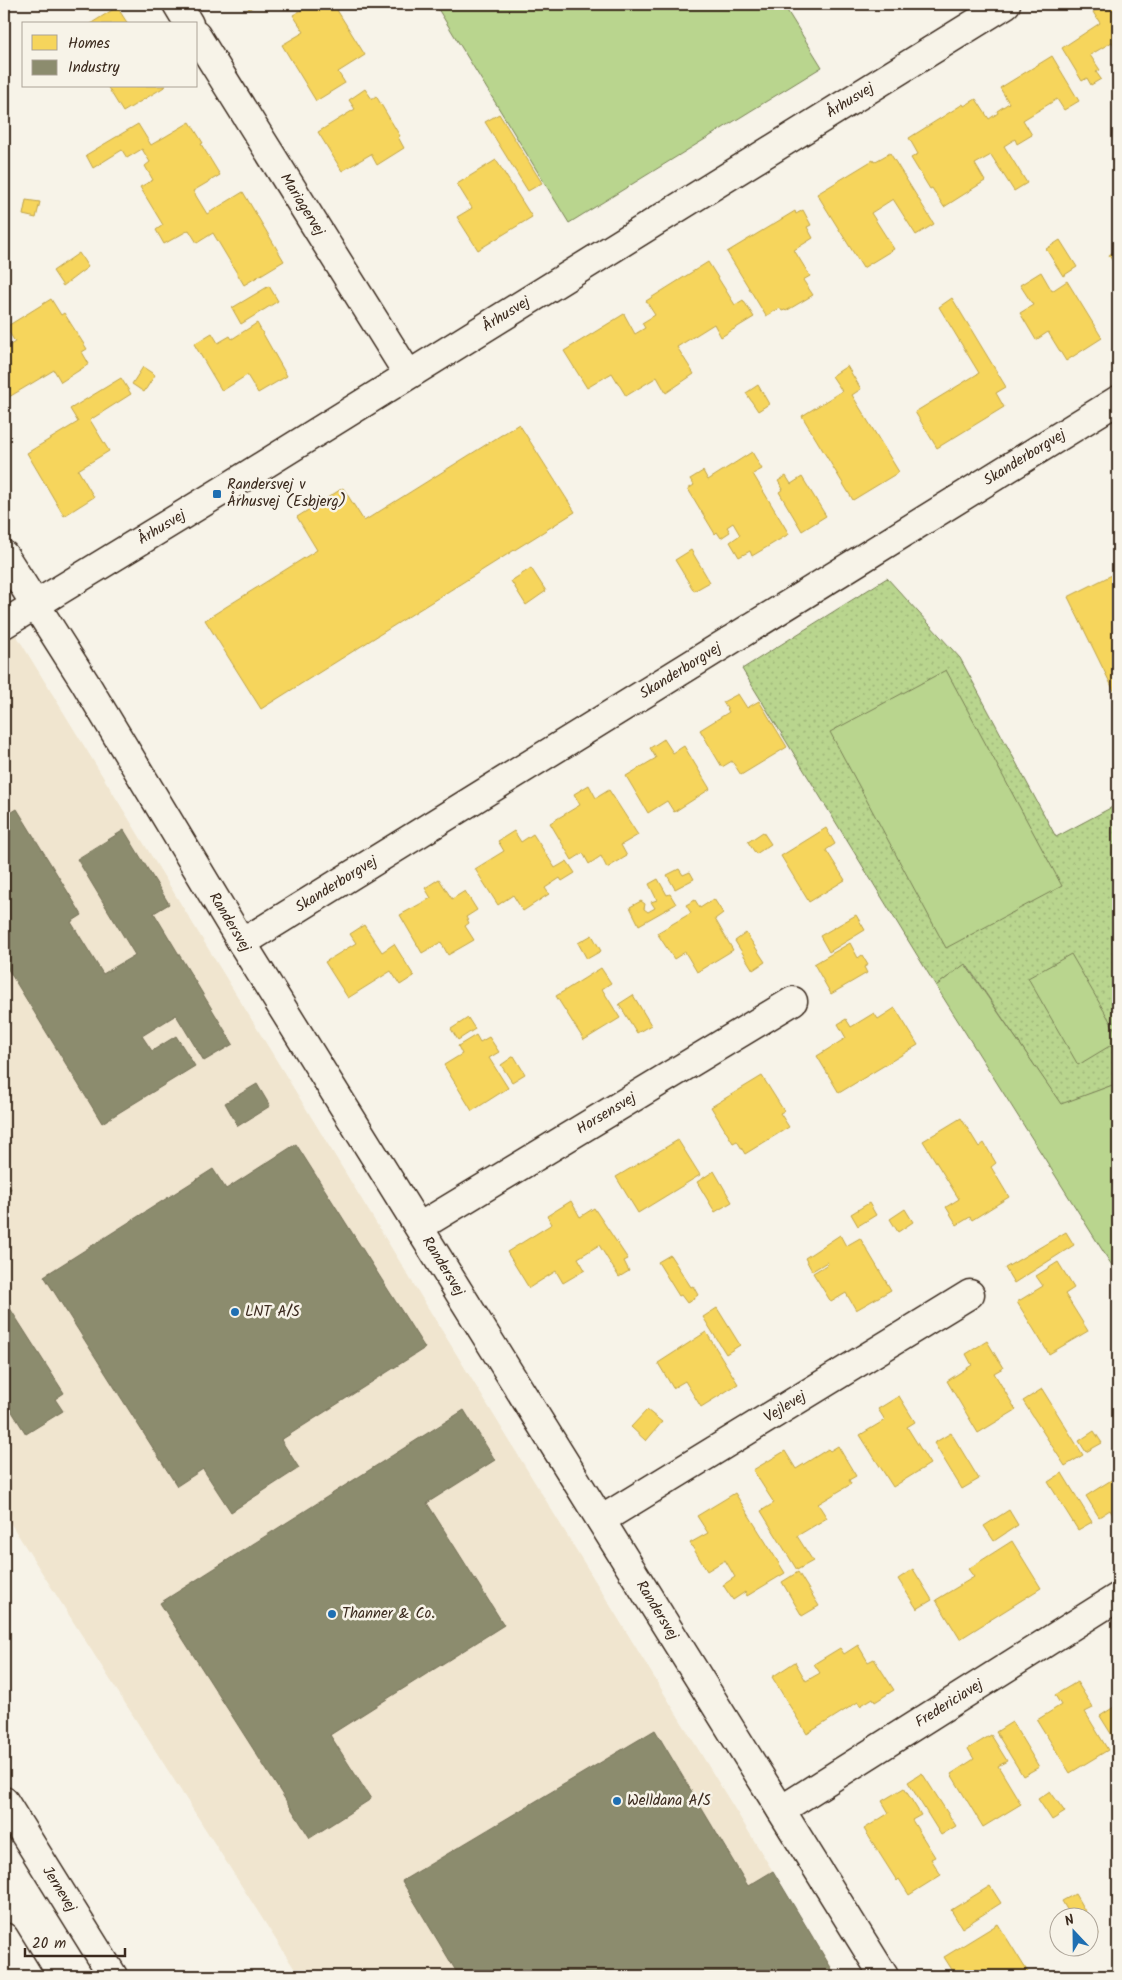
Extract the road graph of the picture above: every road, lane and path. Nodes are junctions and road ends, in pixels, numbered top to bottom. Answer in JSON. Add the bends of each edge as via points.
{"nodes":[{"id":1,"x":177,"y":4,"type":"edge"},
{"id":2,"x":1006,"y":4,"type":"edge"},
{"id":3,"x":188,"y":22,"type":"edge"},
{"id":4,"x":198,"y":38,"type":"edge"},
{"id":5,"x":408,"y":374,"type":"junction"},
{"id":6,"x":1118,"y":400,"type":"edge"},
{"id":7,"x":4,"y":555,"type":"edge"},
{"id":8,"x":35,"y":604,"type":"junction"},
{"id":9,"x":4,"y":624,"type":"edge"},
{"id":10,"x":242,"y":943,"type":"junction"},
{"id":11,"x":794,"y":1001,"type":"dead end"},
{"id":12,"x":419,"y":1227,"type":"junction"},
{"id":13,"x":970,"y":1294,"type":"dead end"},
{"id":14,"x":601,"y":1520,"type":"junction"},
{"id":15,"x":1118,"y":1597,"type":"edge"},
{"id":16,"x":4,"y":1801,"type":"edge"},
{"id":17,"x":781,"y":1810,"type":"junction"},
{"id":18,"x":4,"y":1937,"type":"edge"},
{"id":19,"x":28,"y":1976,"type":"edge"},
{"id":20,"x":114,"y":1976,"type":"edge"},
{"id":21,"x":884,"y":1976,"type":"edge"}],
"edges":[{"from":1,"to":3,"type":"street"},
{"from":2,"to":5,"type":"street","name":"Århusvej"},
{"from":4,"to":5,"type":"street","name":"Mariagervej"},
{"from":5,"to":8,"type":"street","name":"Århusvej"},
{"from":6,"to":10,"type":"street","name":"Skanderborgvej"},
{"from":7,"to":8,"type":"street","name":"Randersvej"},
{"from":8,"to":9,"type":"street","name":"Århusvej"},
{"from":8,"to":10,"type":"street","name":"Randersvej"},
{"from":10,"to":12,"type":"street","name":"Randersvej"},
{"from":11,"to":12,"type":"street","name":"Horsensvej"},
{"from":12,"to":14,"type":"street","name":"Randersvej"},
{"from":13,"to":14,"type":"street","name":"Vejlevej"},
{"from":14,"to":17,"type":"street","name":"Randersvej"},
{"from":15,"to":17,"type":"street","name":"Fredericiavej"},
{"from":16,"to":20,"type":"street","name":"Jernevej"},
{"from":17,"to":21,"type":"street","name":"Randersvej"},
{"from":18,"to":19,"type":"street"}]}
